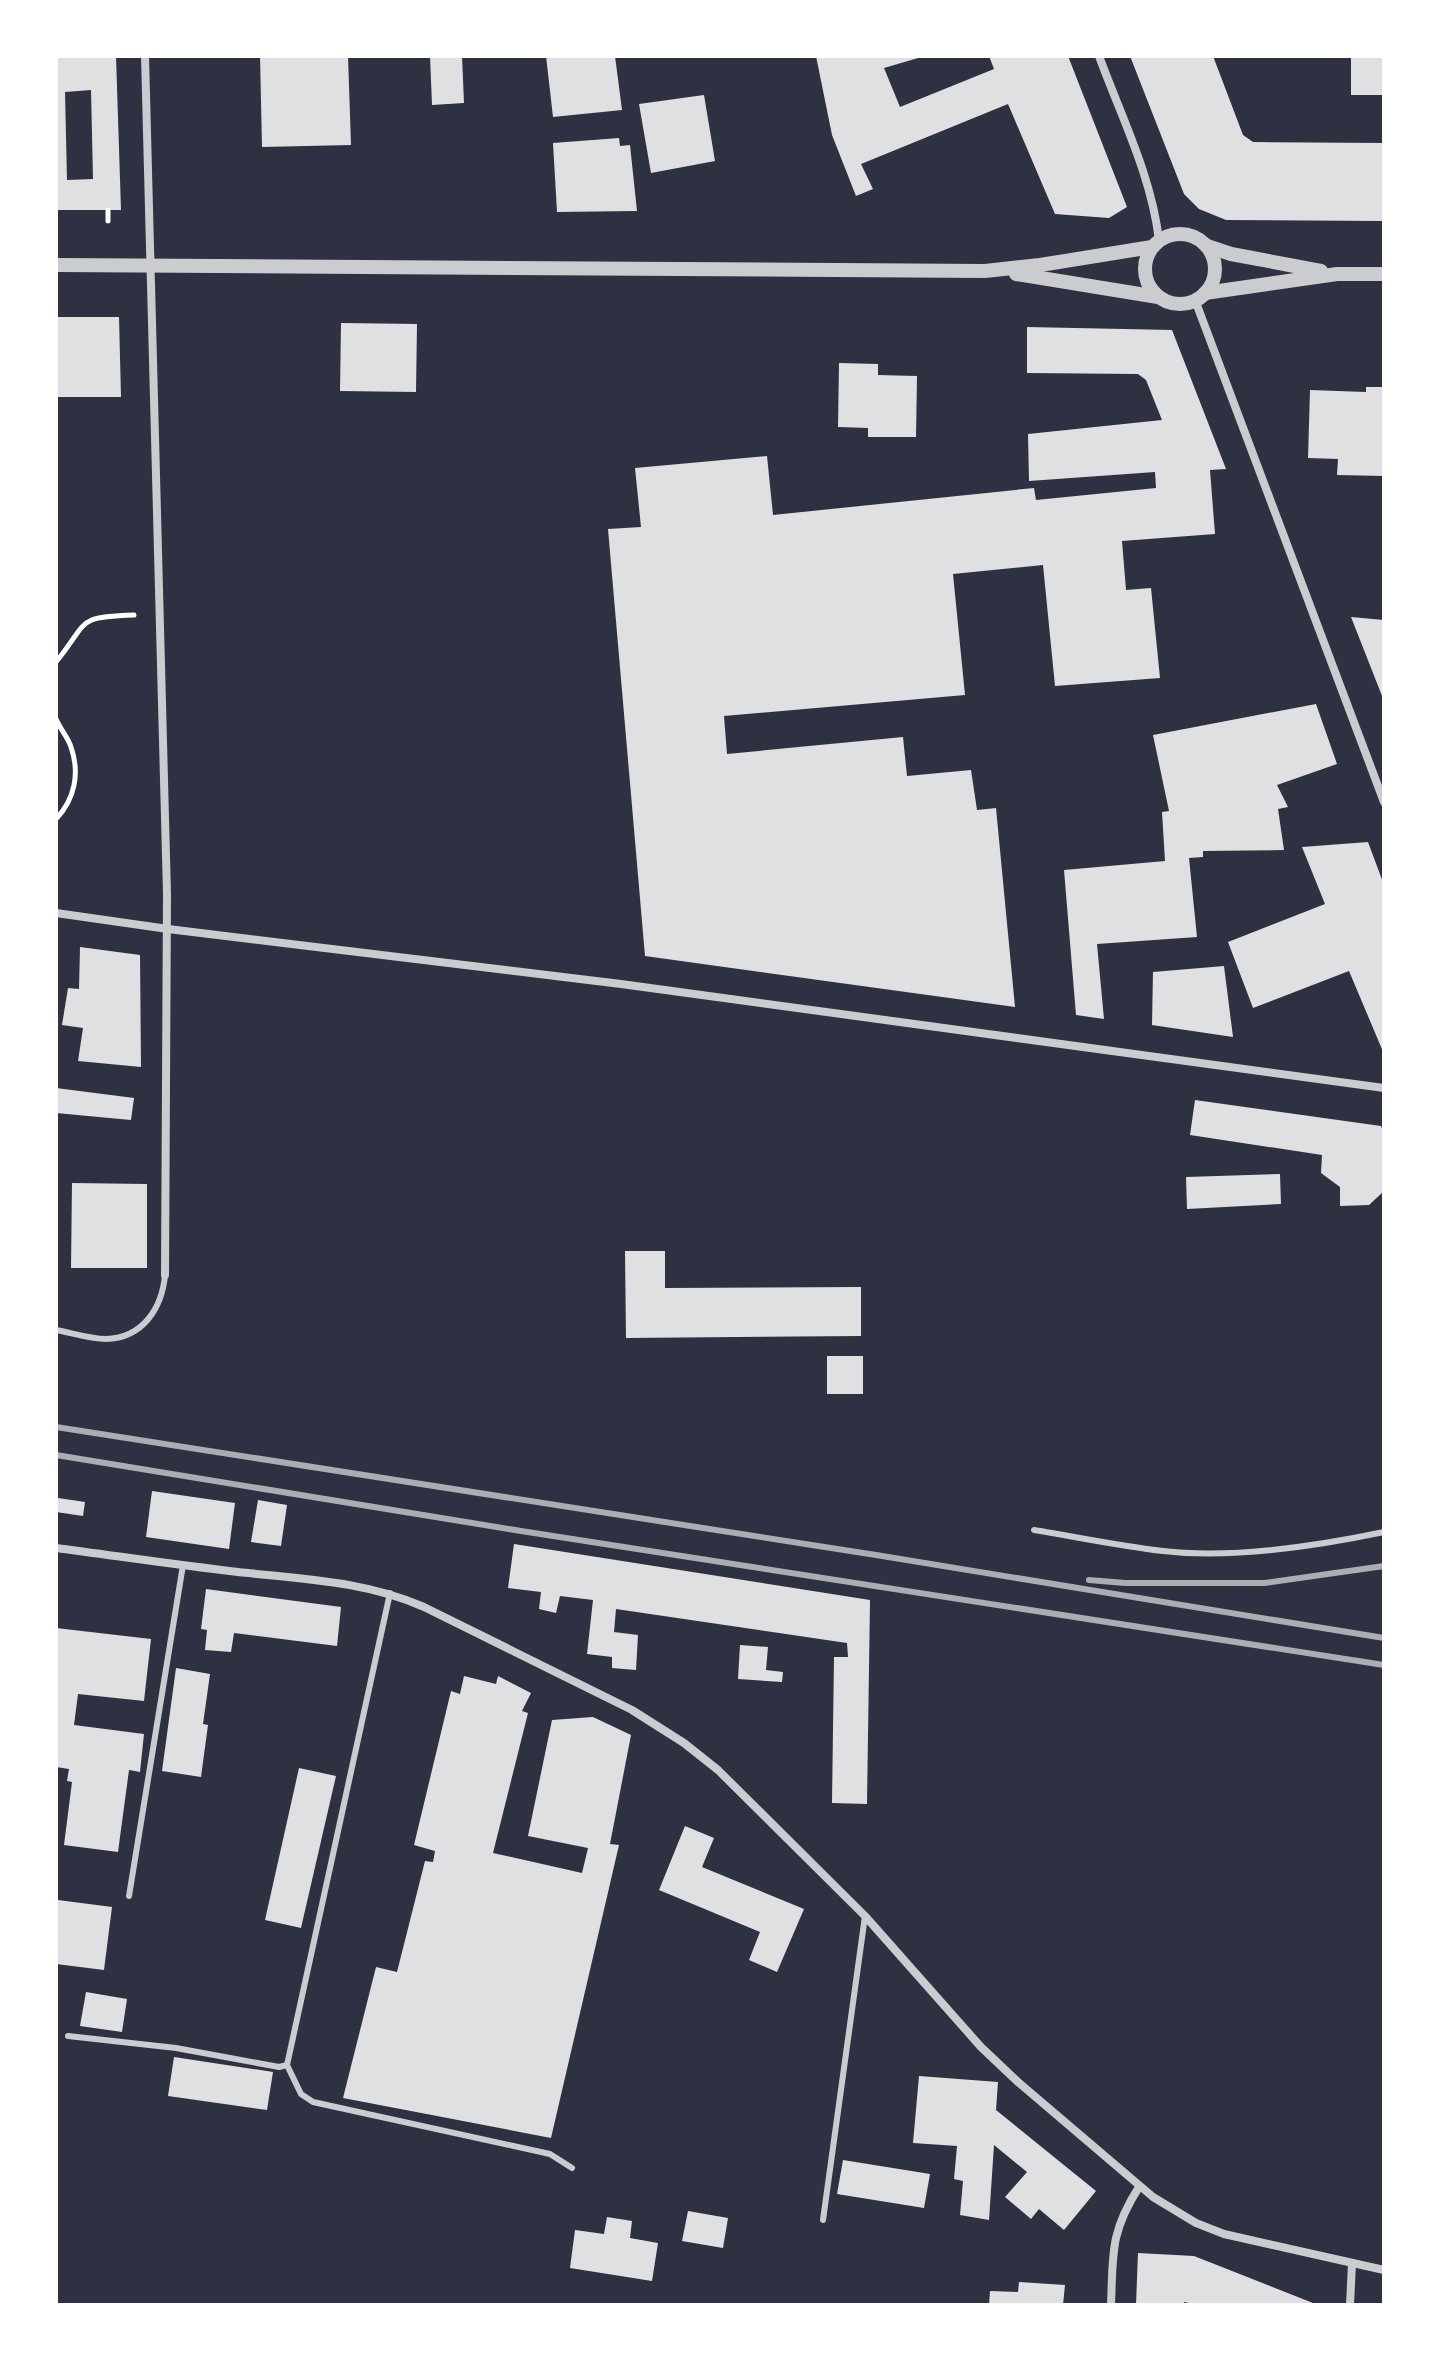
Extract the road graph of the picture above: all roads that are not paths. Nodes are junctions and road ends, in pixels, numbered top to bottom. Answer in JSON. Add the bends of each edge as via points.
{"nodes":[{"id":1,"x":145,"y":56,"type":"edge"},
{"id":2,"x":1099,"y":56,"type":"edge"},
{"id":3,"x":1156,"y":244,"type":"junction"},
{"id":4,"x":1207,"y":246,"type":"junction"},
{"id":5,"x":56,"y":265,"type":"edge"},
{"id":6,"x":151,"y":266,"type":"junction"},
{"id":7,"x":996,"y":271,"type":"junction"},
{"id":8,"x":1337,"y":274,"type":"junction"},
{"id":9,"x":1384,"y":274,"type":"edge"},
{"id":10,"x":1158,"y":297,"type":"junction"},
{"id":11,"x":1200,"y":297,"type":"junction"},
{"id":12,"x":1384,"y":802,"type":"edge"},
{"id":13,"x":56,"y":913,"type":"edge"},
{"id":14,"x":168,"y":929,"type":"junction"},
{"id":15,"x":1384,"y":1088,"type":"edge"},
{"id":16,"x":165,"y":1275,"type":"joint"},
{"id":17,"x":56,"y":1330,"type":"edge"},
{"id":18,"x":1034,"y":1530,"type":"dead end"},
{"id":19,"x":1384,"y":1532,"type":"edge"},
{"id":20,"x":56,"y":1548,"type":"edge"},
{"id":21,"x":183,"y":1565,"type":"junction"},
{"id":22,"x":390,"y":1593,"type":"junction"},
{"id":23,"x":129,"y":1896,"type":"dead end"},
{"id":24,"x":865,"y":1916,"type":"junction"},
{"id":25,"x":68,"y":2036,"type":"dead end"},
{"id":26,"x":287,"y":2065,"type":"junction"},
{"id":27,"x":572,"y":2168,"type":"dead end"},
{"id":28,"x":1139,"y":2187,"type":"junction"},
{"id":29,"x":823,"y":2220,"type":"dead end"},
{"id":30,"x":1352,"y":2263,"type":"junction"},
{"id":31,"x":1384,"y":2270,"type":"edge"},
{"id":32,"x":1111,"y":2305,"type":"edge"},
{"id":33,"x":1350,"y":2305,"type":"edge"}],
"edges":[{"from":1,"to":6,"type":"street"},
{"from":2,"to":3,"type":"street","via":[[1146,181],[1155,212]]},
{"from":3,"to":4,"type":"street","via":[[1177,234]]},
{"from":3,"to":7,"type":"street"},
{"from":3,"to":10,"type":"street","via":[[1145,272]]},
{"from":4,"to":8,"type":"street"},
{"from":4,"to":11,"type":"street","via":[[1214,277]]},
{"from":5,"to":6,"type":"street"},
{"from":6,"to":7,"type":"street"},
{"from":6,"to":14,"type":"street"},
{"from":7,"to":10,"type":"street"},
{"from":8,"to":9,"type":"street"},
{"from":8,"to":11,"type":"street"},
{"from":10,"to":11,"type":"street","via":[[1176,304]]},
{"from":11,"to":12,"type":"street"},
{"from":13,"to":14,"type":"street"},
{"from":14,"to":15,"type":"street","via":[[621,984]]},
{"from":14,"to":16,"type":"street"},
{"from":16,"to":17,"type":"lane","via":[[157,1308],[132,1332],[104,1339]]},
{"from":18,"to":19,"type":"lane","via":[[1165,1551],[1216,1552]]},
{"from":20,"to":21,"type":"street"},
{"from":21,"to":22,"type":"street"},
{"from":21,"to":23,"type":"lane"},
{"from":22,"to":24,"type":"street","via":[[611,1699],[684,1743],[732,1782]]},
{"from":22,"to":26,"type":"lane"},
{"from":24,"to":28,"type":"street","via":[[981,2047]]},
{"from":24,"to":29,"type":"lane"},
{"from":25,"to":26,"type":"lane"},
{"from":26,"to":27,"type":"lane","via":[[301,2094],[313,2102],[550,2154]]},
{"from":28,"to":30,"type":"street","via":[[1211,2229]]},
{"from":28,"to":32,"type":"street","via":[[1115,2235]]},
{"from":30,"to":31,"type":"street"},
{"from":30,"to":33,"type":"street"}]}
